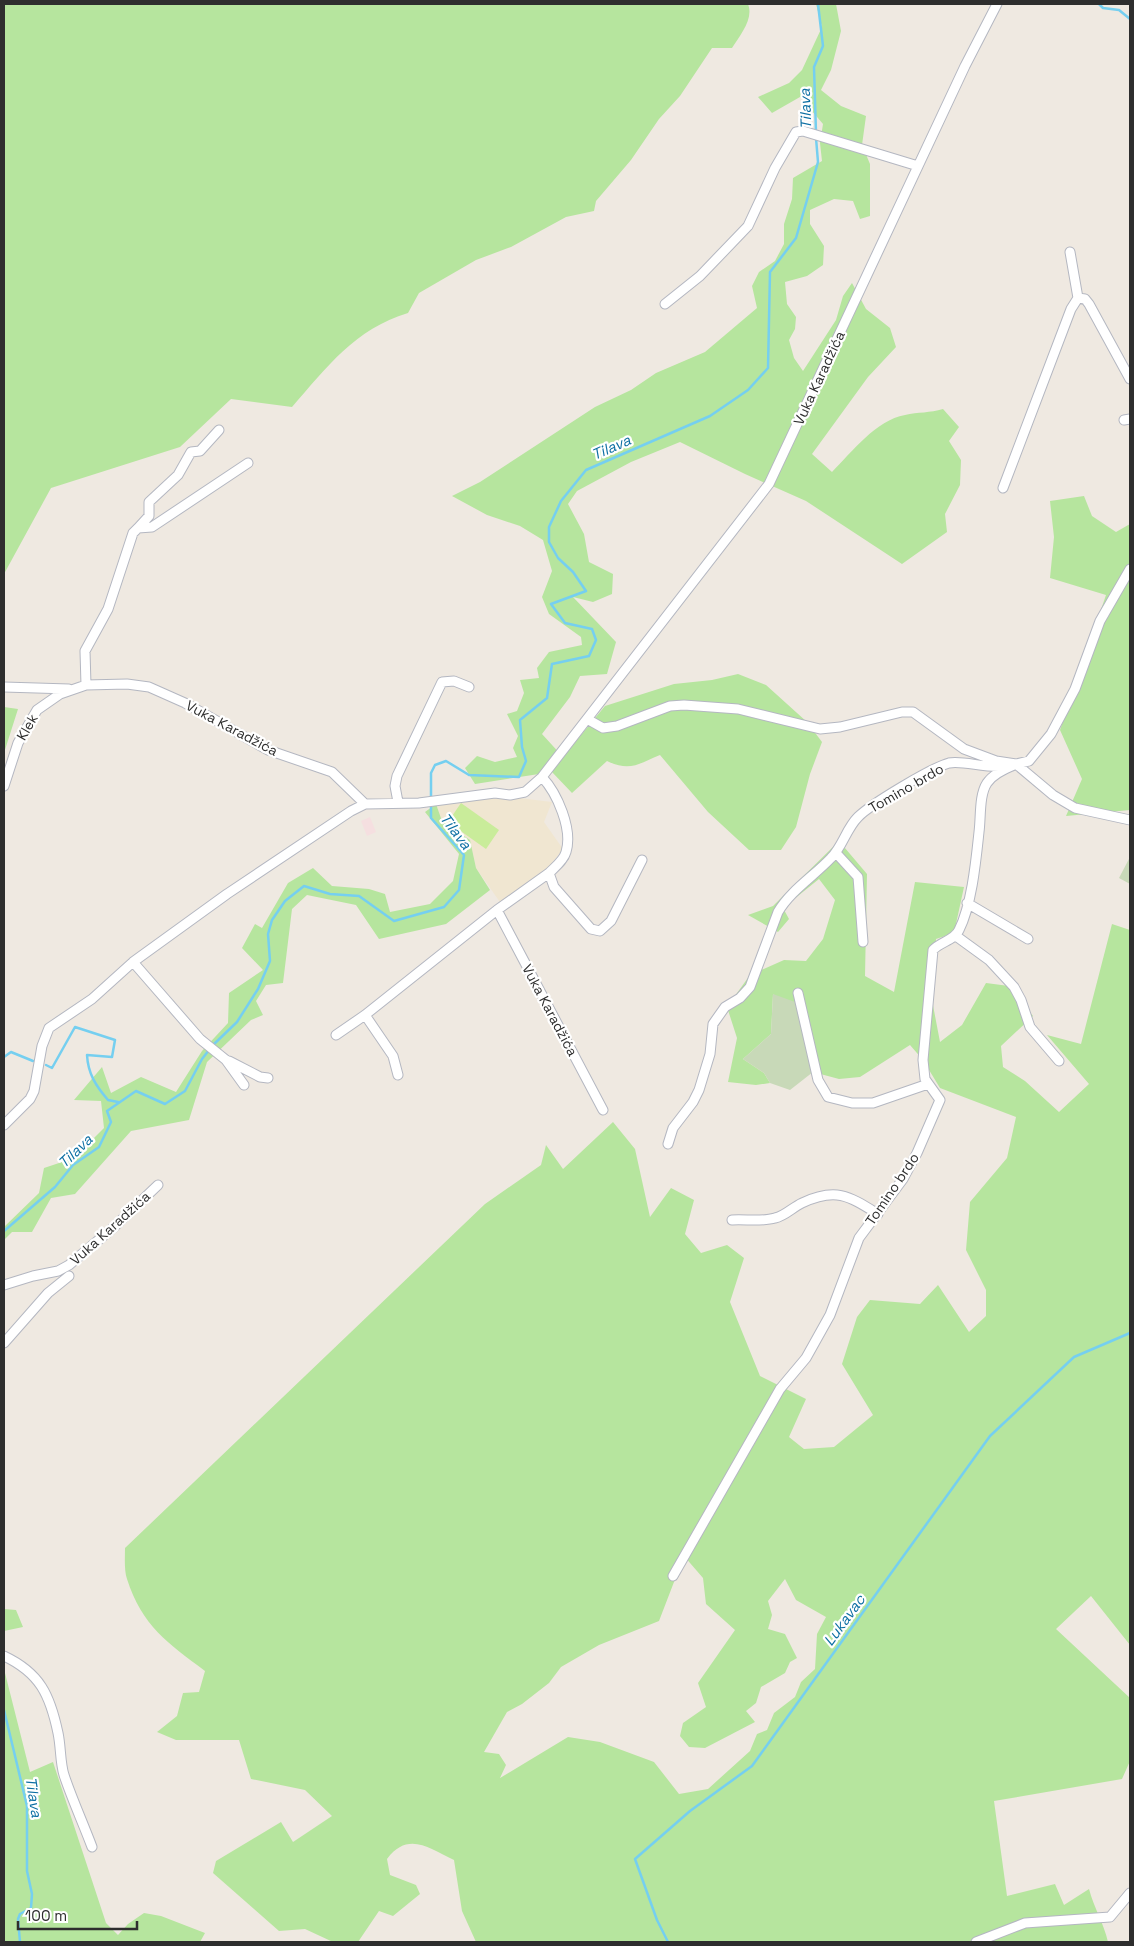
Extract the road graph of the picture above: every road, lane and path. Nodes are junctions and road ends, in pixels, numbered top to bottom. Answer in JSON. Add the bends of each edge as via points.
{"nodes":[{"id":1,"x":997,"y":4,"type":"edge"},
{"id":2,"x":918,"y":166,"type":"junction"},
{"id":3,"x":1070,"y":252,"type":"dead end"},
{"id":4,"x":1078,"y":298,"type":"junction"},
{"id":5,"x":665,"y":304,"type":"dead end"},
{"id":6,"x":1130,"y":379,"type":"edge"},
{"id":7,"x":219,"y":430,"type":"dead end"},
{"id":8,"x":248,"y":464,"type":"dead end"},
{"id":9,"x":1003,"y":488,"type":"dead end"},
{"id":10,"x":138,"y":528,"type":"junction"},
{"id":11,"x":1130,"y":569,"type":"edge"},
{"id":12,"x":86,"y":685,"type":"junction"},
{"id":13,"x":4,"y":687,"type":"edge"},
{"id":14,"x":469,"y":687,"type":"dead end"},
{"id":15,"x":74,"y":689,"type":"junction"},
{"id":16,"x":587,"y":719,"type":"junction"},
{"id":17,"x":1016,"y":764,"type":"junction"},
{"id":18,"x":542,"y":777,"type":"junction"},
{"id":19,"x":4,"y":786,"type":"edge"},
{"id":20,"x":398,"y":802,"type":"junction"},
{"id":21,"x":365,"y":804,"type":"junction"},
{"id":22,"x":1130,"y":820,"type":"edge"},
{"id":23,"x":836,"y":853,"type":"junction"},
{"id":24,"x":642,"y":860,"type":"dead end"},
{"id":25,"x":549,"y":873,"type":"junction"},
{"id":26,"x":967,"y":903,"type":"junction"},
{"id":27,"x":497,"y":910,"type":"junction"},
{"id":28,"x":956,"y":936,"type":"junction"},
{"id":29,"x":1028,"y":939,"type":"dead end"},
{"id":30,"x":863,"y":942,"type":"dead end"},
{"id":31,"x":133,"y":962,"type":"junction"},
{"id":32,"x":798,"y":993,"type":"dead end"},
{"id":33,"x":365,"y":1015,"type":"junction"},
{"id":34,"x":336,"y":1035,"type":"dead end"},
{"id":35,"x":226,"y":1060,"type":"junction"},
{"id":36,"x":1059,"y":1061,"type":"dead end"},
{"id":37,"x":398,"y":1075,"type":"dead end"},
{"id":38,"x":268,"y":1078,"type":"dead end"},
{"id":39,"x":928,"y":1084,"type":"junction"},
{"id":40,"x":244,"y":1086,"type":"dead end"},
{"id":41,"x":603,"y":1110,"type":"dead end"},
{"id":42,"x":4,"y":1125,"type":"edge"},
{"id":43,"x":668,"y":1144,"type":"dead end"},
{"id":44,"x":158,"y":1184,"type":"dead end"},
{"id":45,"x":878,"y":1214,"type":"junction"},
{"id":46,"x":732,"y":1220,"type":"dead end"},
{"id":47,"x":69,"y":1276,"type":"dead end"},
{"id":48,"x":4,"y":1285,"type":"edge"},
{"id":49,"x":4,"y":1343,"type":"edge"},
{"id":50,"x":673,"y":1576,"type":"dead end"},
{"id":51,"x":4,"y":1656,"type":"edge"},
{"id":52,"x":92,"y":1847,"type":"dead end"},
{"id":53,"x":1130,"y":1893,"type":"edge"},
{"id":54,"x":976,"y":1942,"type":"edge"}],
"edges":[{"from":1,"to":2,"type":"street","name":"Vuka Karadžića"},
{"from":2,"to":5,"type":"street","via":[[803,131],[796,132],[774,168],[748,226],[700,276]]},
{"from":2,"to":16,"type":"street","name":"Vuka Karadžića","via":[[769,484]]},
{"from":3,"to":4,"type":"street"},
{"from":4,"to":6,"type":"street","via":[[1089,304]]},
{"from":4,"to":9,"type":"street"},
{"from":7,"to":10,"type":"street","via":[[200,450],[191,452],[178,475],[149,502],[149,516]]},
{"from":8,"to":10,"type":"street","via":[[152,528]]},
{"from":10,"to":12,"type":"street","via":[[132,534],[108,609],[85,651]]},
{"from":11,"to":17,"type":"street","via":[[1100,621],[1075,689],[1051,734],[1036,755],[1029,761]]},
{"from":12,"to":15,"type":"street","name":"Vuka Karadžića"},
{"from":12,"to":21,"type":"street","name":"Vuka Karadžića","via":[[149,686],[268,750],[332,772]]},
{"from":13,"to":15,"type":"street","name":"Vuka Karadžića"},
{"from":14,"to":20,"type":"street","via":[[454,681],[442,682],[397,776]]},
{"from":15,"to":19,"type":"street","name":"Klek","via":[[60,694],[37,710],[18,743]]},
{"from":16,"to":17,"type":"street","via":[[603,728],[670,706],[702,706],[738,709],[820,729],[913,712],[964,749],[996,761]]},
{"from":16,"to":18,"type":"street","name":"Vuka Karadžića"},
{"from":17,"to":22,"type":"street","via":[[1053,795],[1075,808]]},
{"from":17,"to":23,"type":"street","name":"Tomino brdo","via":[[994,768],[956,763],[943,766],[857,817]]},
{"from":17,"to":26,"type":"street","via":[[998,772],[987,784]]},
{"from":18,"to":20,"type":"street","name":"Vuka Karadžića","via":[[533,787],[510,795],[496,793],[418,803]]},
{"from":18,"to":25,"type":"street","via":[[561,807],[567,844],[566,854]]},
{"from":20,"to":21,"type":"street","name":"Vuka Karadžića"},
{"from":21,"to":31,"type":"street","name":"Vuka Karadžića","via":[[228,894]]},
{"from":23,"to":30,"type":"street","via":[[858,877]]},
{"from":23,"to":43,"type":"street","name":"Tomino brdo","via":[[784,901],[750,987],[725,1007],[713,1024],[710,1054],[700,1090],[672,1128]]},
{"from":24,"to":25,"type":"street","via":[[611,922],[600,931],[591,929],[576,914],[554,886]]},
{"from":25,"to":27,"type":"street"},
{"from":26,"to":28,"type":"street"},
{"from":26,"to":29,"type":"street"},
{"from":27,"to":33,"type":"street"},
{"from":27,"to":41,"type":"street","name":"Vuka Karadžića"},
{"from":28,"to":36,"type":"street","via":[[989,960],[1014,987],[1030,1027]]},
{"from":28,"to":39,"type":"street","name":"Tomino brdo","via":[[932,950],[923,1060]]},
{"from":31,"to":35,"type":"street","via":[[207,1044]]},
{"from":31,"to":42,"type":"street","name":"Vuka Karadžića","via":[[92,999],[49,1028],[42,1046],[34,1091]]},
{"from":32,"to":39,"type":"street","via":[[818,1080],[828,1097],[837,1101],[872,1103]]},
{"from":33,"to":34,"type":"street"},
{"from":33,"to":37,"type":"street","via":[[393,1056]]},
{"from":35,"to":38,"type":"street"},
{"from":35,"to":40,"type":"street"},
{"from":39,"to":45,"type":"street","name":"Tomino brdo","via":[[940,1100],[917,1153]]},
{"from":44,"to":48,"type":"street","name":"Vuka Karadžića","via":[[69,1265]]},
{"from":45,"to":46,"type":"street","via":[[850,1196],[840,1194],[802,1203],[775,1218]]},
{"from":45,"to":50,"type":"street","name":"Tomino brdo","via":[[859,1238],[830,1315],[806,1358],[780,1389]]},
{"from":47,"to":49,"type":"street","name":"Vuka Karadžića","via":[[48,1293]]},
{"from":51,"to":52,"type":"street","via":[[23,1665],[38,1680],[45,1694],[58,1733],[63,1773]]},
{"from":53,"to":54,"type":"street","via":[[1110,1917],[1025,1923]]}]}
